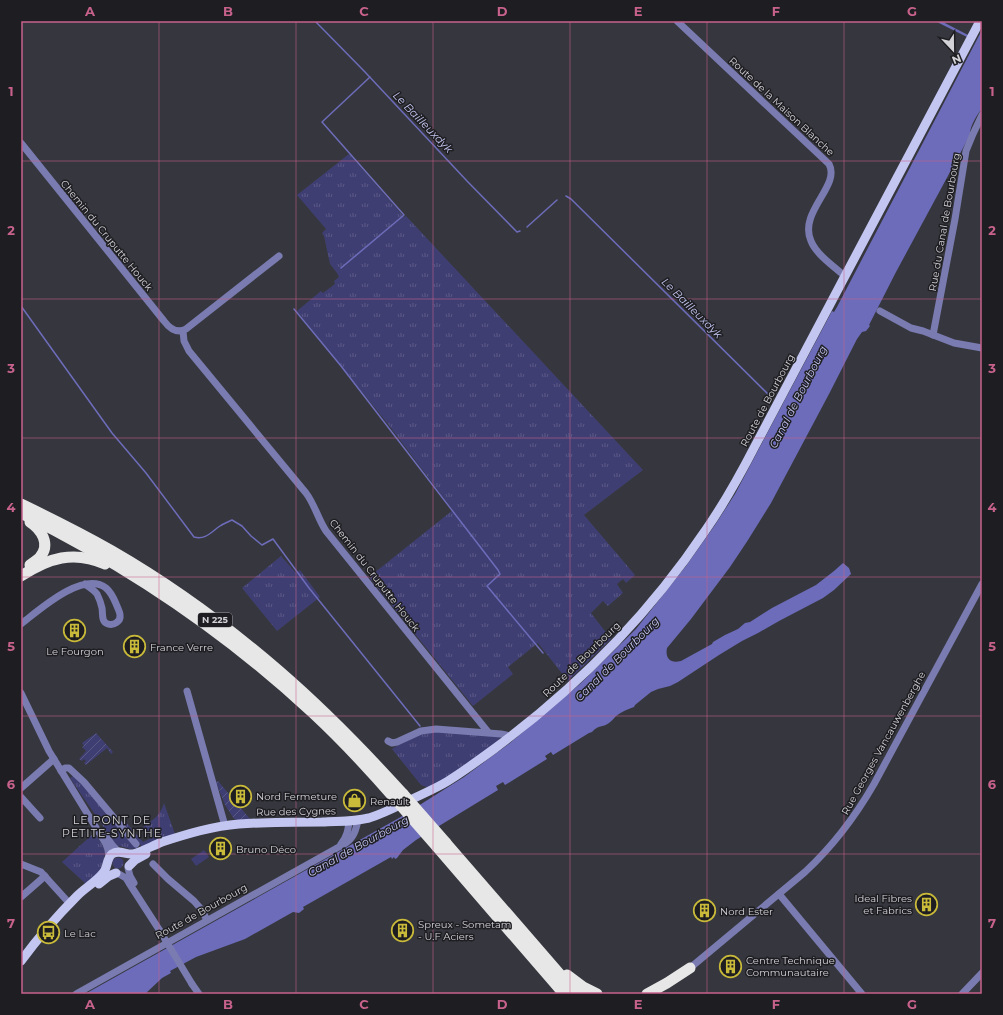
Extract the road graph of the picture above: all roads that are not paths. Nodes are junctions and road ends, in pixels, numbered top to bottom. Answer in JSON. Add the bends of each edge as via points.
{"nodes":[{"id":1,"x":677,"y":21,"type":"edge"},
{"id":2,"x":980,"y":21,"type":"edge"},
{"id":3,"x":982,"y":115,"type":"edge"},
{"id":4,"x":21,"y":143,"type":"edge"},
{"id":5,"x":279,"y":256,"type":"dead end"},
{"id":6,"x":846,"y":276,"type":"junction"},
{"id":7,"x":880,"y":311,"type":"dead end"},
{"id":8,"x":182,"y":331,"type":"junction"},
{"id":9,"x":933,"y":335,"type":"junction"},
{"id":10,"x":982,"y":348,"type":"edge"},
{"id":11,"x":21,"y":504,"type":"edge"},
{"id":12,"x":21,"y":513,"type":"edge"},
{"id":13,"x":21,"y":518,"type":"edge"},
{"id":14,"x":21,"y":570,"type":"edge"},
{"id":15,"x":21,"y":576,"type":"edge"},
{"id":16,"x":85,"y":584,"type":"junction"},
{"id":17,"x":982,"y":584,"type":"edge"},
{"id":18,"x":175,"y":602,"type":"junction"},
{"id":19,"x":21,"y":624,"type":"edge"},
{"id":20,"x":187,"y":691,"type":"dead end"},
{"id":21,"x":21,"y":692,"type":"edge"},
{"id":22,"x":21,"y":703,"type":"edge"},
{"id":23,"x":488,"y":732,"type":"junction"},
{"id":24,"x":508,"y":738,"type":"junction"},
{"id":25,"x":388,"y":741,"type":"dead end"},
{"id":26,"x":49,"y":752,"type":"junction"},
{"id":27,"x":54,"y":759,"type":"junction"},
{"id":28,"x":61,"y":771,"type":"junction"},
{"id":29,"x":21,"y":788,"type":"edge"},
{"id":30,"x":75,"y":792,"type":"junction"},
{"id":31,"x":399,"y":796,"type":"junction"},
{"id":32,"x":21,"y":797,"type":"edge"},
{"id":33,"x":40,"y":818,"type":"dead end"},
{"id":34,"x":358,"y":820,"type":"junction"},
{"id":35,"x":349,"y":822,"type":"junction"},
{"id":36,"x":225,"y":826,"type":"junction"},
{"id":37,"x":211,"y":829,"type":"junction"},
{"id":38,"x":136,"y":844,"type":"dead end"},
{"id":39,"x":442,"y":845,"type":"junction"},
{"id":40,"x":337,"y":847,"type":"junction"},
{"id":41,"x":122,"y":853,"type":"junction"},
{"id":42,"x":109,"y":860,"type":"junction"},
{"id":43,"x":21,"y":864,"type":"edge"},
{"id":44,"x":153,"y":864,"type":"dead end"},
{"id":45,"x":129,"y":867,"type":"junction"},
{"id":46,"x":118,"y":874,"type":"junction"},
{"id":47,"x":45,"y":876,"type":"junction"},
{"id":48,"x":779,"y":894,"type":"junction"},
{"id":49,"x":21,"y":897,"type":"edge"},
{"id":50,"x":70,"y":904,"type":"junction"},
{"id":51,"x":492,"y":911,"type":"junction"},
{"id":52,"x":207,"y":920,"type":"junction"},
{"id":53,"x":517,"y":925,"type":"junction"},
{"id":54,"x":160,"y":931,"type":"junction"},
{"id":55,"x":21,"y":961,"type":"edge"},
{"id":56,"x":690,"y":968,"type":"junction"},
{"id":57,"x":982,"y":973,"type":"edge"},
{"id":58,"x":76,"y":994,"type":"edge"},
{"id":59,"x":199,"y":994,"type":"edge"},
{"id":60,"x":554,"y":994,"type":"edge"},
{"id":61,"x":564,"y":994,"type":"edge"},
{"id":62,"x":576,"y":994,"type":"edge"},
{"id":63,"x":597,"y":994,"type":"edge"},
{"id":64,"x":647,"y":994,"type":"edge"},
{"id":65,"x":662,"y":994,"type":"edge"},
{"id":66,"x":862,"y":994,"type":"edge"},
{"id":67,"x":962,"y":994,"type":"edge"}],
"edges":[{"from":1,"to":6,"type":"street","name":"Route de la Maison Blanche","via":[[829,164],[830,179],[812,215],[808,226],[809,235],[821,255]]},
{"from":2,"to":6,"type":"main road","name":"Route de Bourbourg"},
{"from":3,"to":9,"type":"street","name":"Rue du Canal de Bourbourg","via":[[966,151]]},
{"from":4,"to":8,"type":"street","name":"Chemin du Cruputte Houck","via":[[168,326]]},
{"from":5,"to":8,"type":"street"},
{"from":6,"to":24,"type":"main road","name":"Route de Bourbourg","via":[[737,481],[684,561],[648,606],[605,652],[568,688]]},
{"from":7,"to":9,"type":"street","via":[[908,327]]},
{"from":8,"to":23,"type":"street","name":"Chemin du Cruputte Houck","via":[[189,351],[306,493],[326,531]]},
{"from":9,"to":10,"type":"street","via":[[958,344]]},
{"from":11,"to":31,"type":"highway","number":"N 225","via":[[113,552],[221,624],[323,710],[359,747]]},
{"from":12,"to":18,"type":"highway","number":"N 225","via":[[110,561]]},
{"from":13,"to":14,"type":"highway","via":[[39,529],[45,543],[40,558]]},
{"from":15,"to":18,"type":"highway","via":[[53,560],[70,557],[88,558],[109,566]]},
{"from":16,"to":16,"type":"street","via":[[97,595],[106,624],[115,624],[120,612],[113,596],[99,584]]},
{"from":16,"to":19,"type":"street","via":[[56,597]]},
{"from":17,"to":48,"type":"street","name":"Rue Georges Vancauwenberghe","via":[[856,814],[822,856]]},
{"from":18,"to":31,"type":"highway","number":"N 225","via":[[238,648],[289,691]]},
{"from":20,"to":36,"type":"street"},
{"from":21,"to":26,"type":"street"},
{"from":22,"to":26,"type":"street"},
{"from":23,"to":24,"type":"street","via":[[504,734]]},
{"from":23,"to":25,"type":"street","via":[[431,729],[397,742]]},
{"from":24,"to":34,"type":"main road","name":"Route de Bourbourg","via":[[443,784],[372,817]]},
{"from":26,"to":27,"type":"street"},
{"from":27,"to":28,"type":"street"},
{"from":27,"to":29,"type":"street"},
{"from":28,"to":30,"type":"street"},
{"from":28,"to":38,"type":"street","via":[[69,768],[77,775]]},
{"from":30,"to":41,"type":"street","via":[[112,845]]},
{"from":30,"to":42,"type":"street","via":[[106,846]]},
{"from":31,"to":39,"type":"highway","number":"N 225","bridge":true},
{"from":32,"to":33,"type":"street"},
{"from":34,"to":35,"type":"main road","name":"Rue des Cygnes"},
{"from":34,"to":40,"type":"street","name":"Route de Bourbourg","via":[[352,837]]},
{"from":35,"to":36,"type":"main road","name":"Rue des Cygnes"},
{"from":35,"to":40,"type":"street","name":"Route de Bourbourg","via":[[345,839]]},
{"from":36,"to":37,"type":"main road","name":"Rue des Cygnes"},
{"from":37,"to":41,"type":"main road","name":"Rue des Cygnes","via":[[174,838],[133,854]]},
{"from":37,"to":45,"type":"main road","name":"Rue des Cygnes","via":[[155,849],[135,860]]},
{"from":39,"to":51,"type":"highway","number":"N 225"},
{"from":39,"to":53,"type":"highway","number":"N 225"},
{"from":40,"to":52,"type":"street","name":"Route de Bourbourg"},
{"from":41,"to":42,"type":"main road","via":[[113,854]]},
{"from":41,"to":45,"type":"main road","via":[[129,858]]},
{"from":42,"to":46,"type":"main road","via":[[110,869]]},
{"from":42,"to":50,"type":"main road","via":[[103,874]]},
{"from":43,"to":47,"type":"street","via":[[40,871]]},
{"from":44,"to":52,"type":"street","via":[[194,901]]},
{"from":45,"to":46,"type":"main road"},
{"from":45,"to":54,"type":"street","via":[[132,880]]},
{"from":46,"to":50,"type":"main road","via":[[106,878]]},
{"from":46,"to":54,"type":"street","via":[[126,878]]},
{"from":47,"to":49,"type":"street"},
{"from":47,"to":50,"type":"street"},
{"from":48,"to":56,"type":"street","name":"Rue Georges Vancauwenberghe"},
{"from":48,"to":66,"type":"street"},
{"from":50,"to":55,"type":"main road","via":[[47,927]]},
{"from":51,"to":60,"type":"highway"},
{"from":51,"to":61,"type":"highway","number":"N 225"},
{"from":52,"to":58,"type":"street","name":"Route de Bourbourg"},
{"from":53,"to":62,"type":"highway","number":"N 225"},
{"from":53,"to":63,"type":"highway","via":[[572,980]]},
{"from":54,"to":59,"type":"street","bridge":true},
{"from":56,"to":64,"type":"highway"},
{"from":56,"to":65,"type":"highway"},
{"from":57,"to":67,"type":"street"}]}
